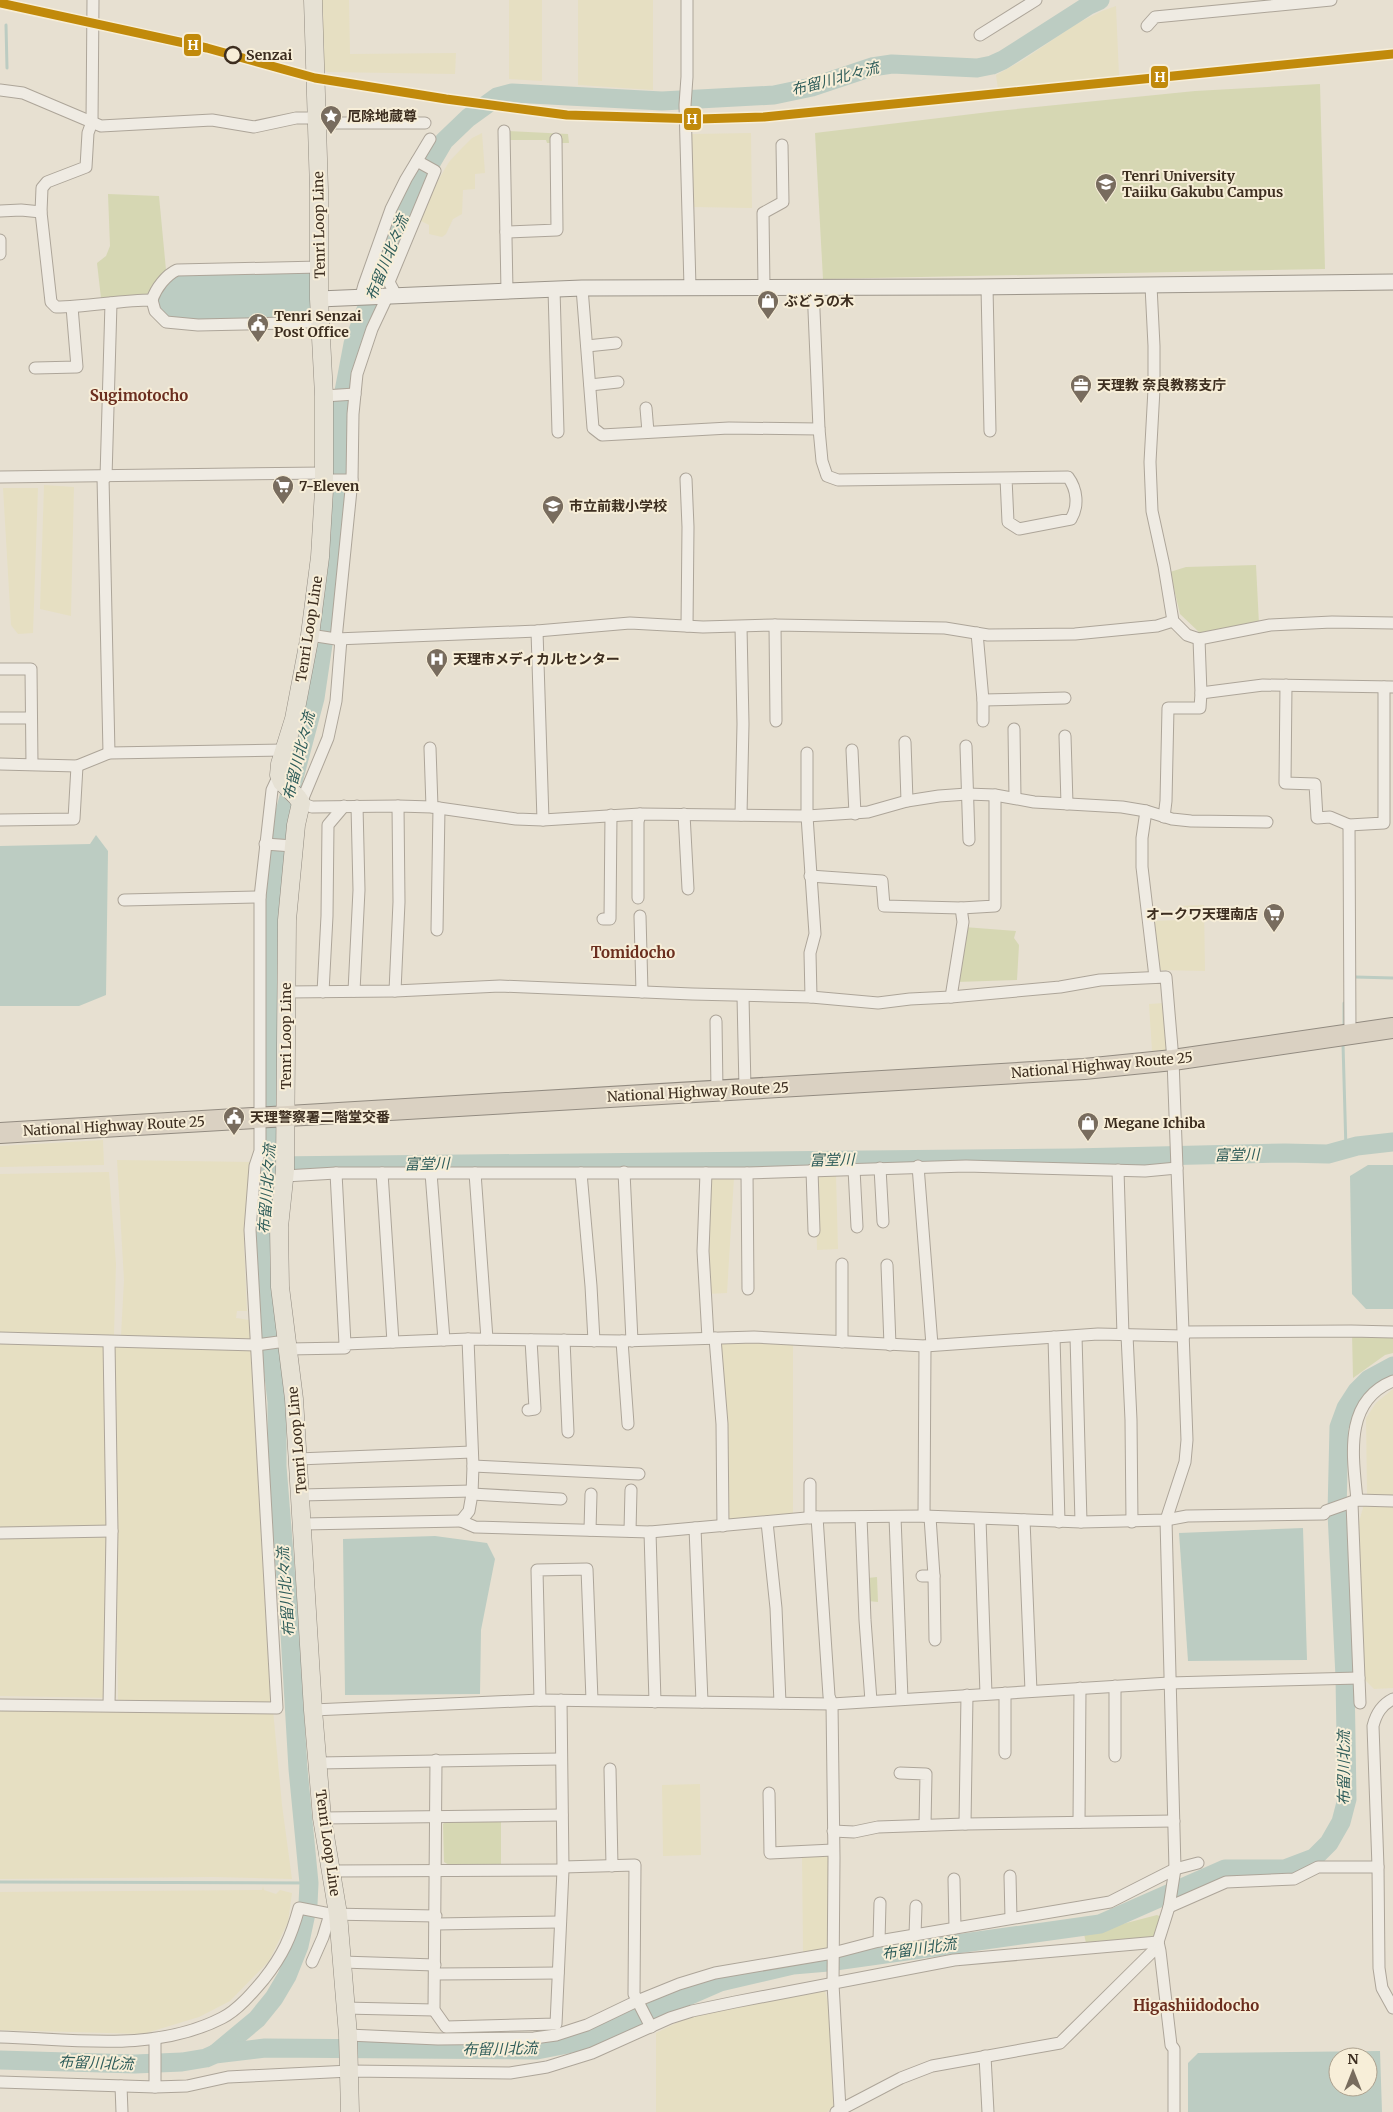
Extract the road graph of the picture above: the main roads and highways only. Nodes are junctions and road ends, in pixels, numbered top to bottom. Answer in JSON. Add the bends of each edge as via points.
{"nodes":[{"id":1,"x":314,"y":0,"type":"edge"},
{"id":2,"x":1393,"y":1028,"type":"edge"},
{"id":3,"x":272,"y":1116,"type":"junction"},
{"id":4,"x":0,"y":1133,"type":"edge"},
{"id":5,"x":350,"y":2112,"type":"edge"}],
"edges":[{"from":1,"to":3,"type":"main road","name":"Tenri Loop Line","via":[[324,477],[320,557],[310,635],[280,778],[299,800],[287,920],[286,992]]},
{"from":2,"to":3,"type":"highway","name":"National Highway Route 25","via":[[1173,1060],[1084,1069]]},
{"from":3,"to":4,"type":"highway","name":"National Highway Route 25"},
{"from":3,"to":5,"type":"main road","name":"Tenri Loop Line","via":[[285,1169],[279,1228],[280,1287],[294,1399],[322,1818],[331,1871],[331,1914],[342,1962]]}]}
